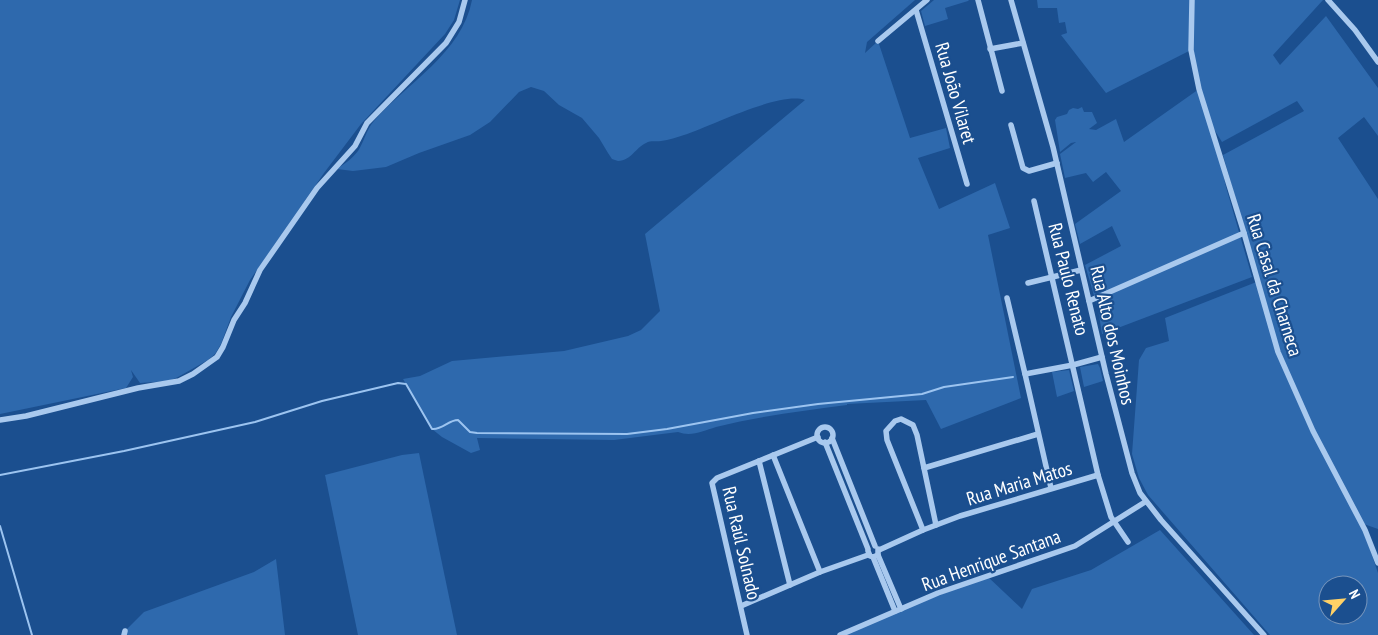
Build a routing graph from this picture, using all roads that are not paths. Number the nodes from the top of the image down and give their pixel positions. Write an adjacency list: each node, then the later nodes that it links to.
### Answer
1 (465, 0): 26 (street)
2 (927, 0): 7 (street)
3 (978, 0): 10 (street)
4 (1011, 0): 9 (street, Rua Alto dos Moinhos)
5 (1192, 0): 17 (street, Rua Casal da Charneca)
6 (1328, 0): 11 (street)
7 (916, 10): 8 (street); 15 (street, Rua João Vilaret)
8 (878, 42)
9 (1023, 43): 10 (street); 14 (street, Rua Alto dos Moinhos)
10 (990, 49): 12 (street)
11 (1378, 62)
12 (1002, 91)
13 (1011, 125): 14 (street)
14 (1057, 163): 18 (street, Rua Alto dos Moinhos)
15 (967, 184)
16 (1034, 201): 19 (street, Rua Paulo Renato)
17 (1244, 233): 22 (street); 42 (street, Rua Casal da Charneca)
18 (1081, 270): 19 (street); 22 (street, Rua Alto dos Moinhos)
19 (1052, 277): 20 (street); 24 (street, Rua Paulo Renato)
20 (1028, 283)
21 (1007, 298): 25 (street)
22 (1089, 301): 23 (street, Rua Alto dos Moinhos)
23 (1102, 358): 24 (street); 36 (street, Rua Alto dos Moinhos)
24 (1073, 365): 25 (street); 34 (street, Rua Paulo Renato)
25 (1024, 374): 27 (street)
26 (0, 420)
27 (1038, 434): 33 (street); 35 (street)
28 (818, 437): 29 (street); 30 (street); 31 (street, Rua Raúl Solnado)
29 (832, 438): 30 (street); 41 (street)
30 (825, 442): 41 (street)
31 (772, 455): 32 (street, Rua Raúl Solnado); 43 (street)
32 (759, 460): 44 (street); 45 (street, Rua Raúl Solnado)
33 (924, 468): 38 (street); 39 (street)
34 (1098, 475): 35 (street, Rua Maria Matos); 37 (street, Rua Maria Matos)
35 (1051, 488): 38 (street, Rua Maria Matos)
36 (1145, 502): 37 (street, Rua Henrique Santana); 49 (street, Rua Alto dos Moinhos)
37 (1114, 522): 40 (street, Rua Maria Matos); 46 (street, Rua Henrique Santana)
38 (936, 525): 39 (street, Rua Maria Matos)
39 (923, 530): 41 (street, Rua Maria Matos)
40 (1128, 542)
41 (874, 552): 43 (street, Rua Maria Matos); 46 (street)
42 (1378, 564)
43 (820, 572): 44 (street, Rua Maria Matos)
44 (790, 585): 45 (street, Rua Maria Matos)
45 (740, 606): 47 (street, Rua Raúl Solnado)
46 (898, 610): 48 (street, Rua Henrique Santana)
47 (747, 635)
48 (840, 635)
49 (1264, 635)

